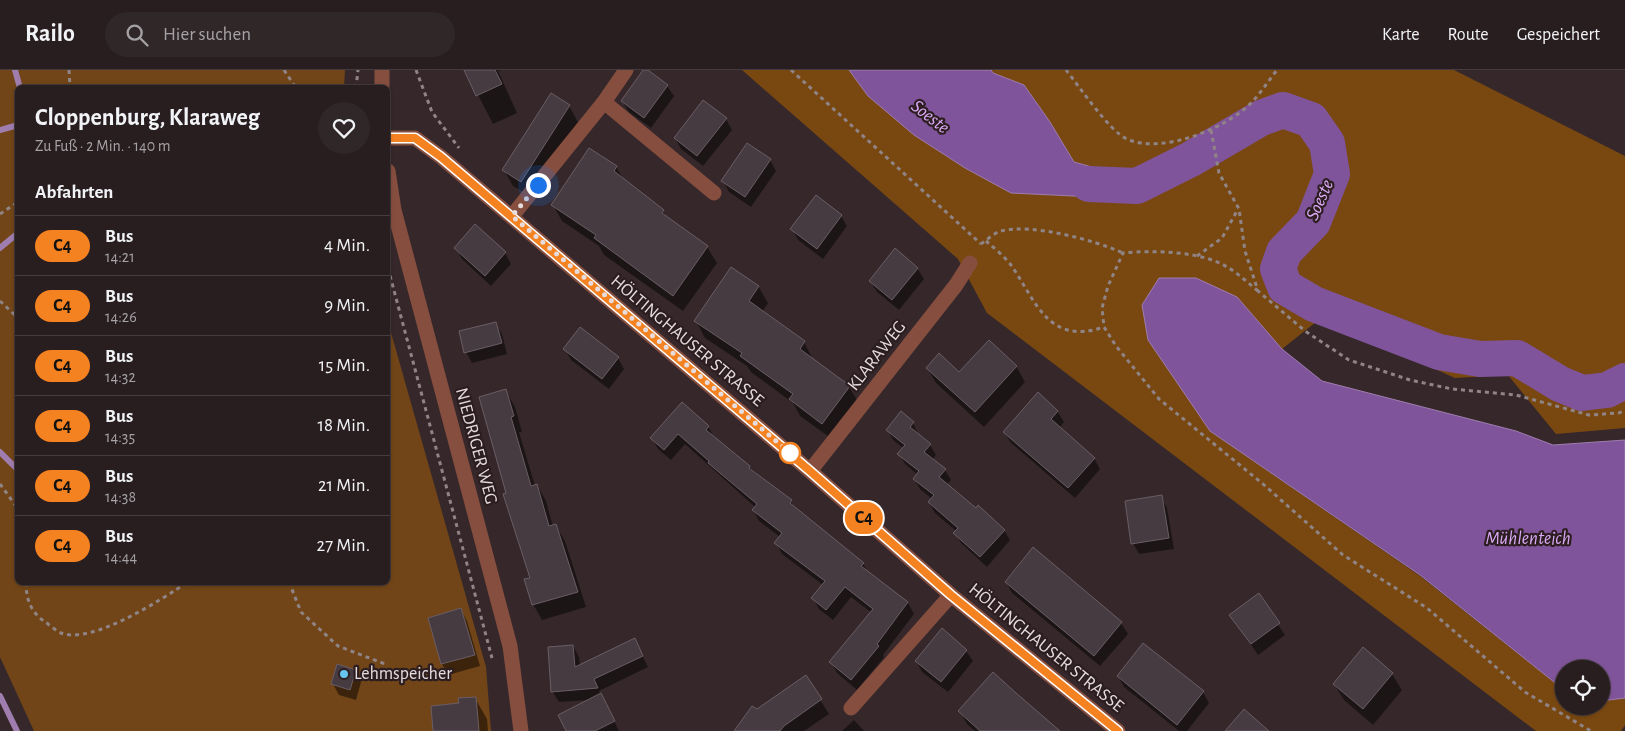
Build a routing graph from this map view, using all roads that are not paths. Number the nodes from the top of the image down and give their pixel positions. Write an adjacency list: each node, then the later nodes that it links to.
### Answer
1 (382, 70): 3 (street)
2 (626, 70): 4 (street)
3 (382, 85)
4 (604, 102): 7 (street); 8 (street)
5 (390, 138): 8 (street, HÖLTINGHAUSER STRASSE)
6 (390, 184): 13 (street, NIEDRIGER WEG)
7 (714, 193)
8 (512, 216): 10 (street, HÖLTINGHAUSER STRASSE)
9 (970, 263): 10 (street, KLARAWEG)
10 (810, 471): 11 (street, HÖLTINGHAUSER STRASSE)
11 (951, 595): 12 (street, HÖLTINGHAUSER STRASSE); 14 (street, HÖLTINGHAUSER STRASSE)
12 (851, 708)
13 (521, 731)
14 (1118, 731)

